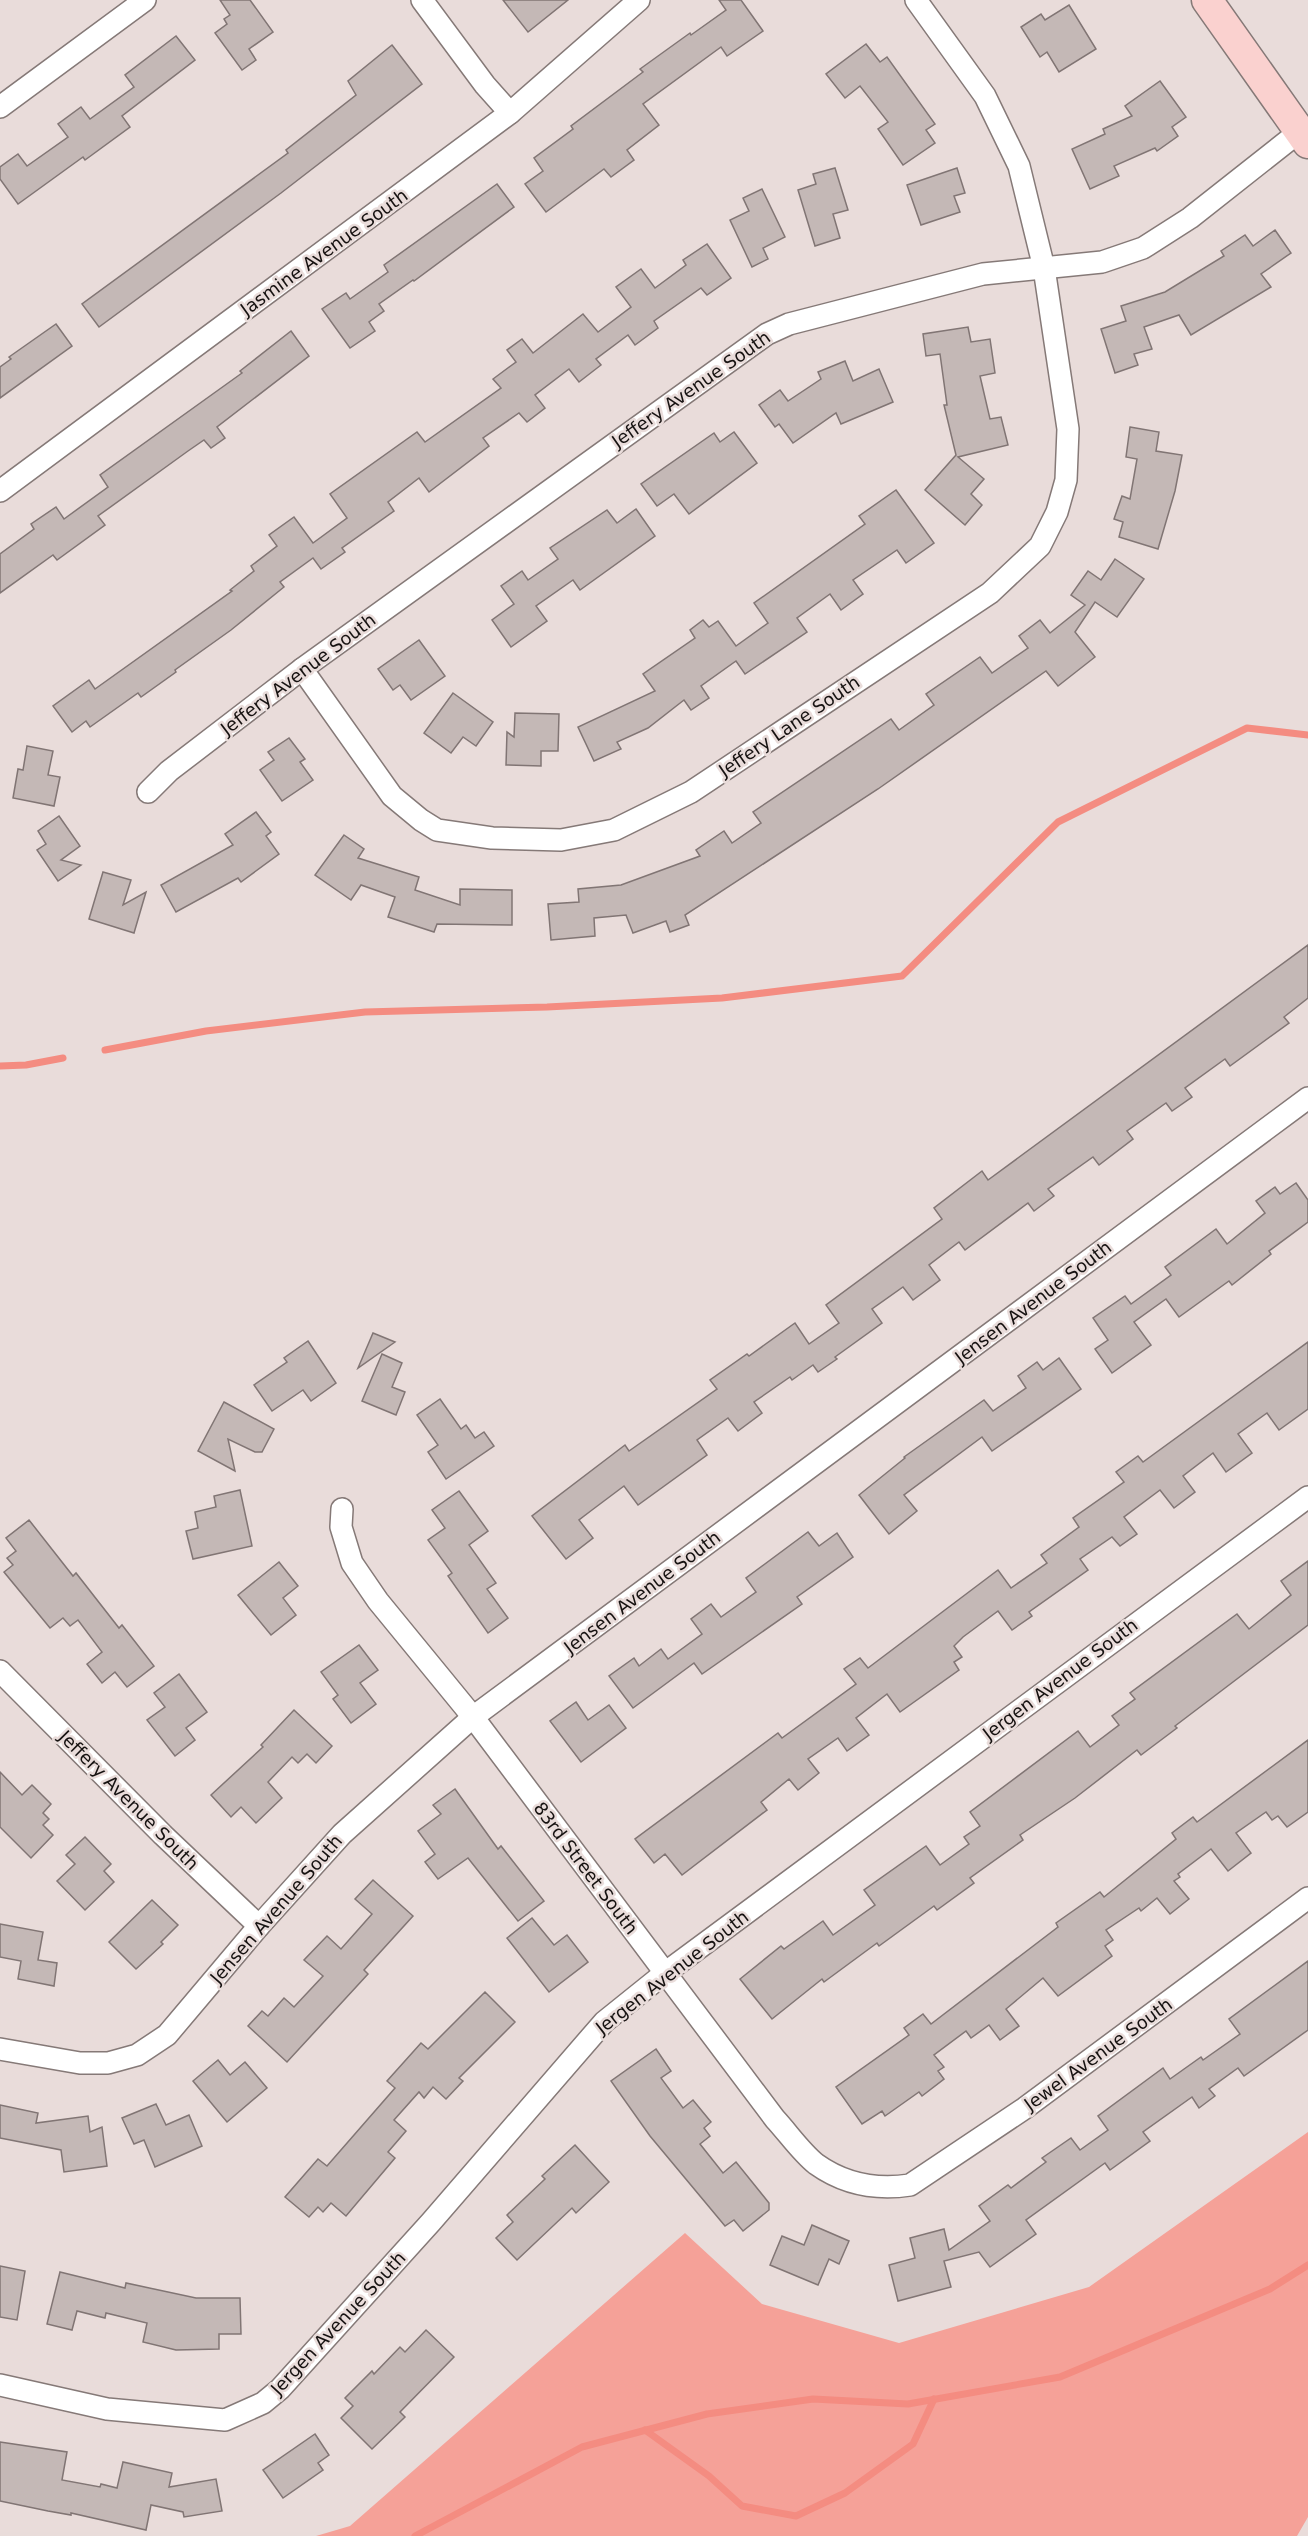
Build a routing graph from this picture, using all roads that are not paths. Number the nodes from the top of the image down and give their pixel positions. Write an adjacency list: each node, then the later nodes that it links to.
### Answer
1 (145, 0): 6 (street)
2 (422, 0): 7 (street)
3 (639, 0): 7 (street, Jasmine Avenue South)
4 (916, 0): 9 (street, Jeffery Lane South)
5 (1207, 0): 8 (main road)
6 (0, 107)
7 (510, 113): 10 (street, Jasmine Avenue South)
8 (1304, 138): 9 (street, Jeffery Avenue South)
9 (1044, 268): 11 (street, Jeffery Avenue South); 11 (street, Jeffery Lane South)
10 (0, 491)
11 (302, 669): 12 (street, Jeffery Avenue South)
12 (148, 792)
13 (1305, 1106): 17 (street, Jensen Avenue South)
14 (1308, 1497): 20 (street, Jergen Avenue South)
15 (342, 1509): 17 (street, 83rd Street South)
16 (0, 1671): 19 (street, Jeffery Avenue South)
17 (473, 1717): 19 (street, Jensen Avenue South); 20 (street, 83rd Street South)
18 (1308, 1898): 22 (street, Jewel Avenue South)
19 (259, 1926): 21 (street, Jensen Avenue South)
20 (665, 1973): 22 (street, 83rd Street South); 23 (street, Jergen Avenue South)
21 (0, 2049)
22 (877, 2186)
23 (0, 2385)

